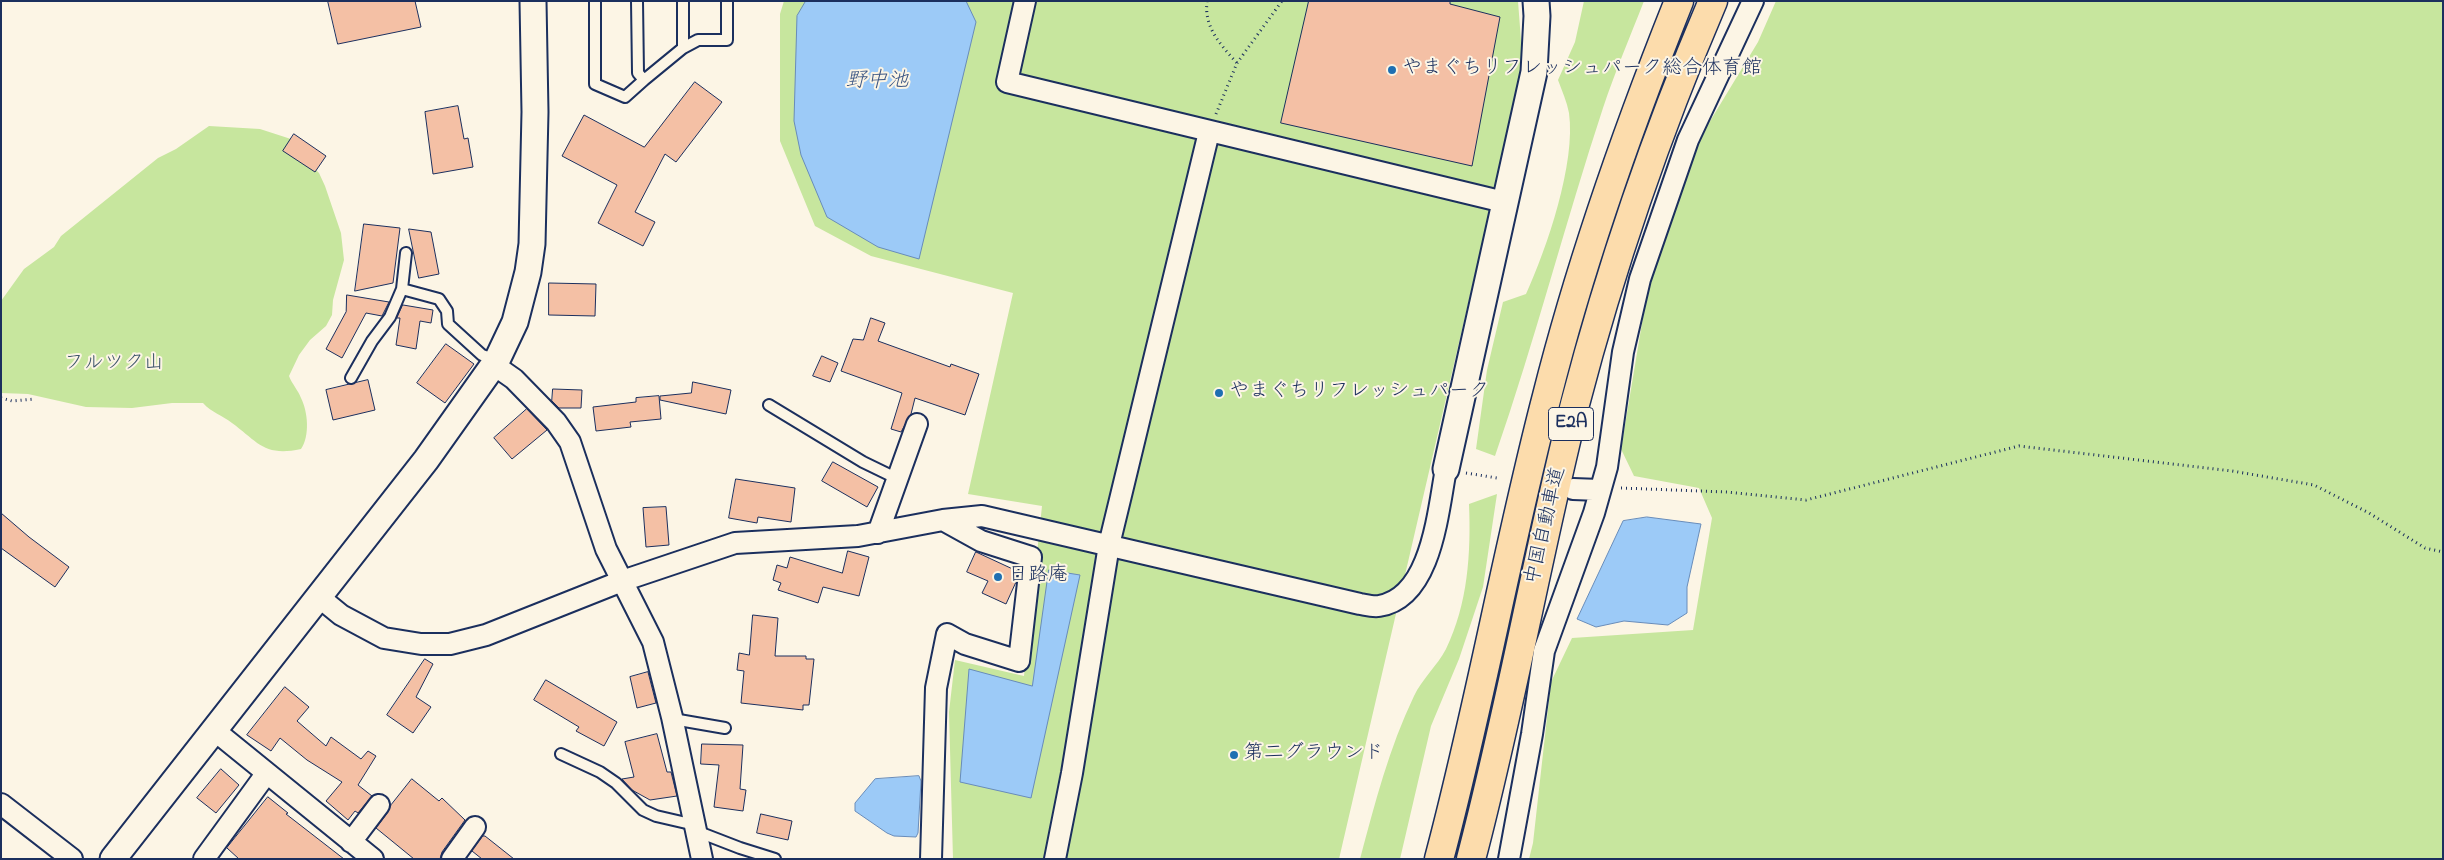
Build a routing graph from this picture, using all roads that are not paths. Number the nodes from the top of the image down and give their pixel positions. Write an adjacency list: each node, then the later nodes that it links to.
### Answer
1 (533, 1): 17 (street)
2 (595, 1): 12 (lane)
3 (637, 1): 12 (lane)
4 (683, 1): 11 (lane)
5 (727, 1): 11 (lane)
6 (1025, 1): 13 (street)
7 (1536, 1): 14 (street)
8 (1678, 1): 49 (highway, 中国自動車道 / E2A)
9 (1713, 1): 50 (highway, 中国自動車道 / E2A)
10 (1752, 1): 24 (street)
11 (683, 48): 12 (lane)
12 (644, 80)
13 (1209, 132): 14 (street); 27 (street)
14 (1504, 202): 21 (street)
15 (406, 253): 16 (lane)
16 (402, 289): 17 (lane); 18 (lane)
17 (496, 363): 28 (street); 29 (street)
18 (350, 378)
19 (769, 405): 22 (lane)
20 (917, 424): 22 (street)
21 (1446, 469): 27 (street)
22 (898, 479): 26 (street)
23 (1573, 489): 24 (street)
24 (1600, 490): 51 (street)
25 (943, 520): 26 (street); 27 (street); 47 (street)
26 (878, 532): 28 (street)
27 (1110, 545): 48 (street)
28 (622, 581): 29 (street); 30 (street)
29 (319, 597): 32 (street)
30 (673, 719): 31 (lane); 38 (street)
31 (725, 728)
32 (214, 730): 34 (street); 41 (street)
33 (561, 754): 38 (lane)
34 (266, 774): 39 (street); 42 (street)
35 (1, 804): 40 (street)
36 (379, 805): 39 (street)
37 (475, 827): 44 (street)
38 (696, 828): 45 (street); 46 (lane)
39 (351, 842): 43 (street)
40 (72, 859)
41 (113, 859)
42 (204, 859)
43 (373, 859)
44 (452, 859)
45 (702, 859)
46 (775, 859)
47 (931, 859)
48 (1055, 859)
49 (1439, 859)
50 (1471, 859)
51 (1509, 859)

